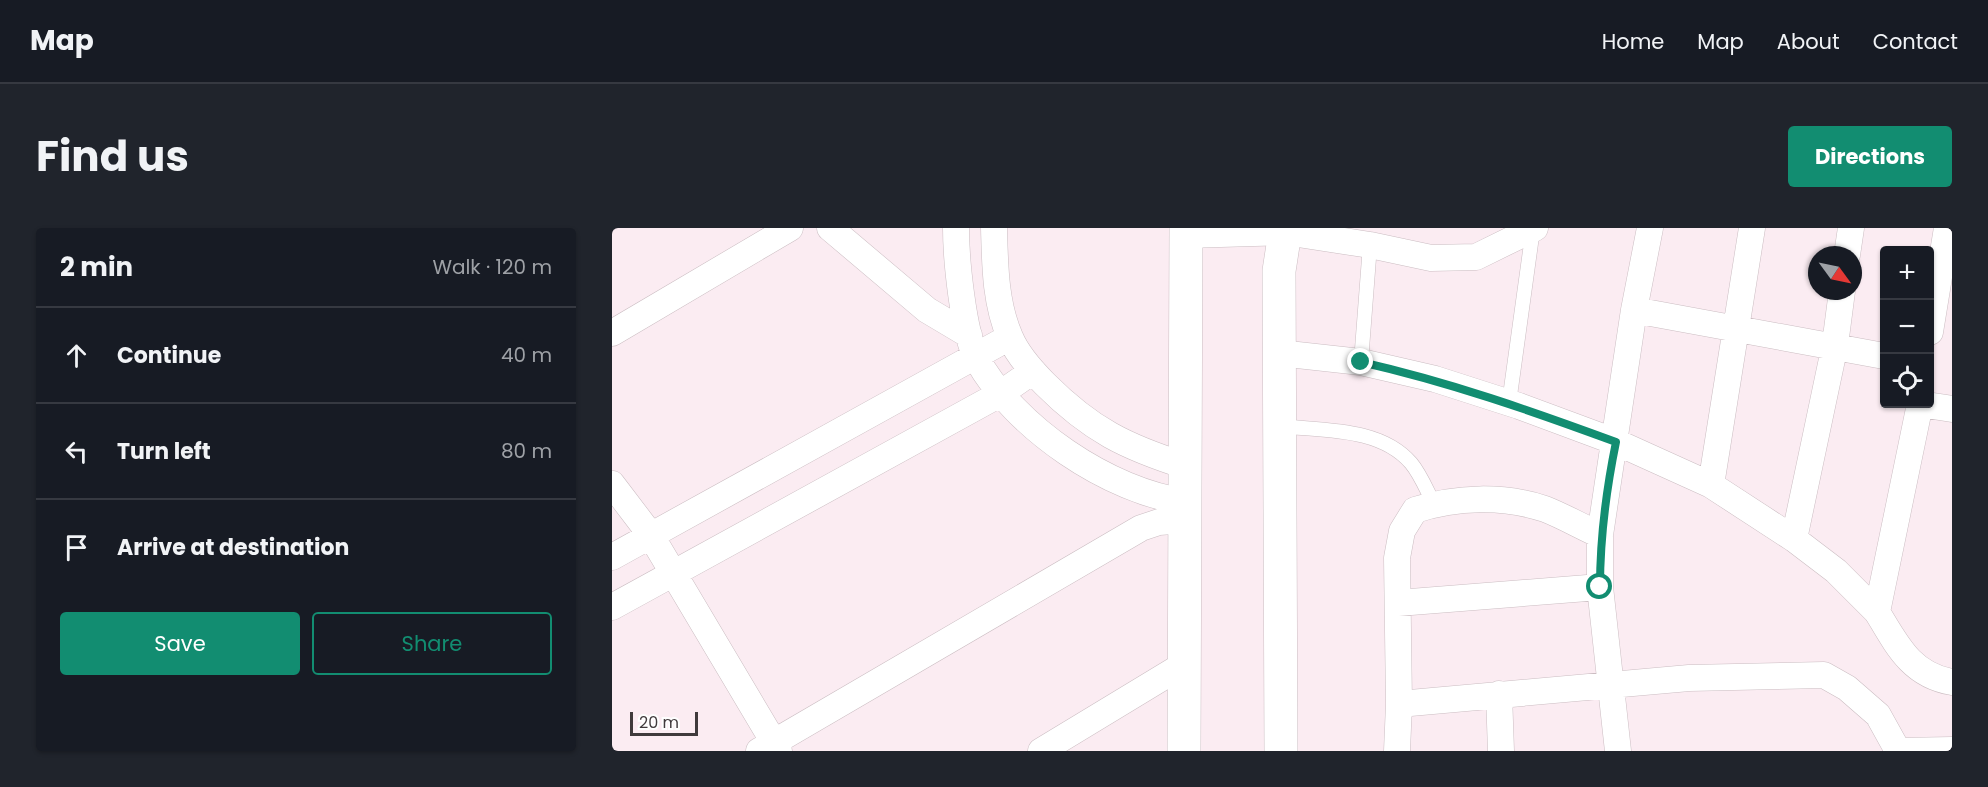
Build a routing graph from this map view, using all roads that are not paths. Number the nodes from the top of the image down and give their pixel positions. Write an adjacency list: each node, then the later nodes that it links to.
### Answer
1 (790, 228): 18 (street)
2 (830, 228): 21 (street)
3 (956, 228): 21 (street)
4 (994, 228): 19 (street)
5 (1650, 228): 15 (street)
6 (1752, 228): 17 (street)
7 (1851, 228): 13 (street)
8 (1947, 228): 16 (street)
9 (1534, 229): 12 (street); 27 (lane)
10 (1287, 230): 11 (street); 12 (street); 22 (street)
11 (1186, 231): 33 (street)
12 (1370, 245): 24 (lane)
13 (1848, 246)
14 (1841, 300): 20 (street)
15 (1634, 310): 17 (street); 32 (street)
16 (1938, 326)
17 (1736, 328): 20 (street); 35 (street)
18 (612, 333)
19 (1010, 337): 21 (street); 25 (street)
20 (1835, 345): 23 (street); 40 (street)
21 (973, 346): 26 (street); 38 (street)
22 (1279, 353): 24 (street); 31 (street)
23 (1880, 355)
24 (1361, 362): 27 (street)
25 (1033, 371): 26 (street); 33 (street)
26 (1000, 394): 37 (street); 42 (street)
27 (1509, 403): 32 (street)
28 (1934, 406): 30 (street)
29 (1919, 408): 46 (street)
30 (1952, 409)
31 (1279, 426): 36 (lane); 56 (street)
32 (1616, 442): 35 (street); 39 (street)
33 (1186, 466): 37 (street)
34 (612, 484): 38 (street)
35 (1711, 485): 40 (street)
36 (1434, 504): 39 (street); 44 (street)
37 (1186, 511): 47 (street); 52 (street)
38 (650, 534): 41 (street); 42 (street)
39 (1600, 535): 43 (street)
40 (1794, 539): 46 (street)
41 (612, 557)
42 (671, 573): 45 (street); 52 (street)
43 (1600, 587): 44 (street); 49 (street)
44 (1398, 603): 51 (street)
45 (612, 607)
46 (1877, 612): 48 (street)
47 (1183, 665): 54 (street); 55 (street)
48 (1952, 682)
49 (1612, 686): 50 (street); 59 (street); 60 (street)
50 (1499, 694): 51 (street); 58 (street)
51 (1399, 704): 57 (street)
52 (771, 748)
53 (1952, 750): 60 (street)
54 (1041, 751)
55 (1184, 751)
56 (1281, 751)
57 (1397, 751)
58 (1500, 751)
59 (1618, 751)
60 (1899, 751)

